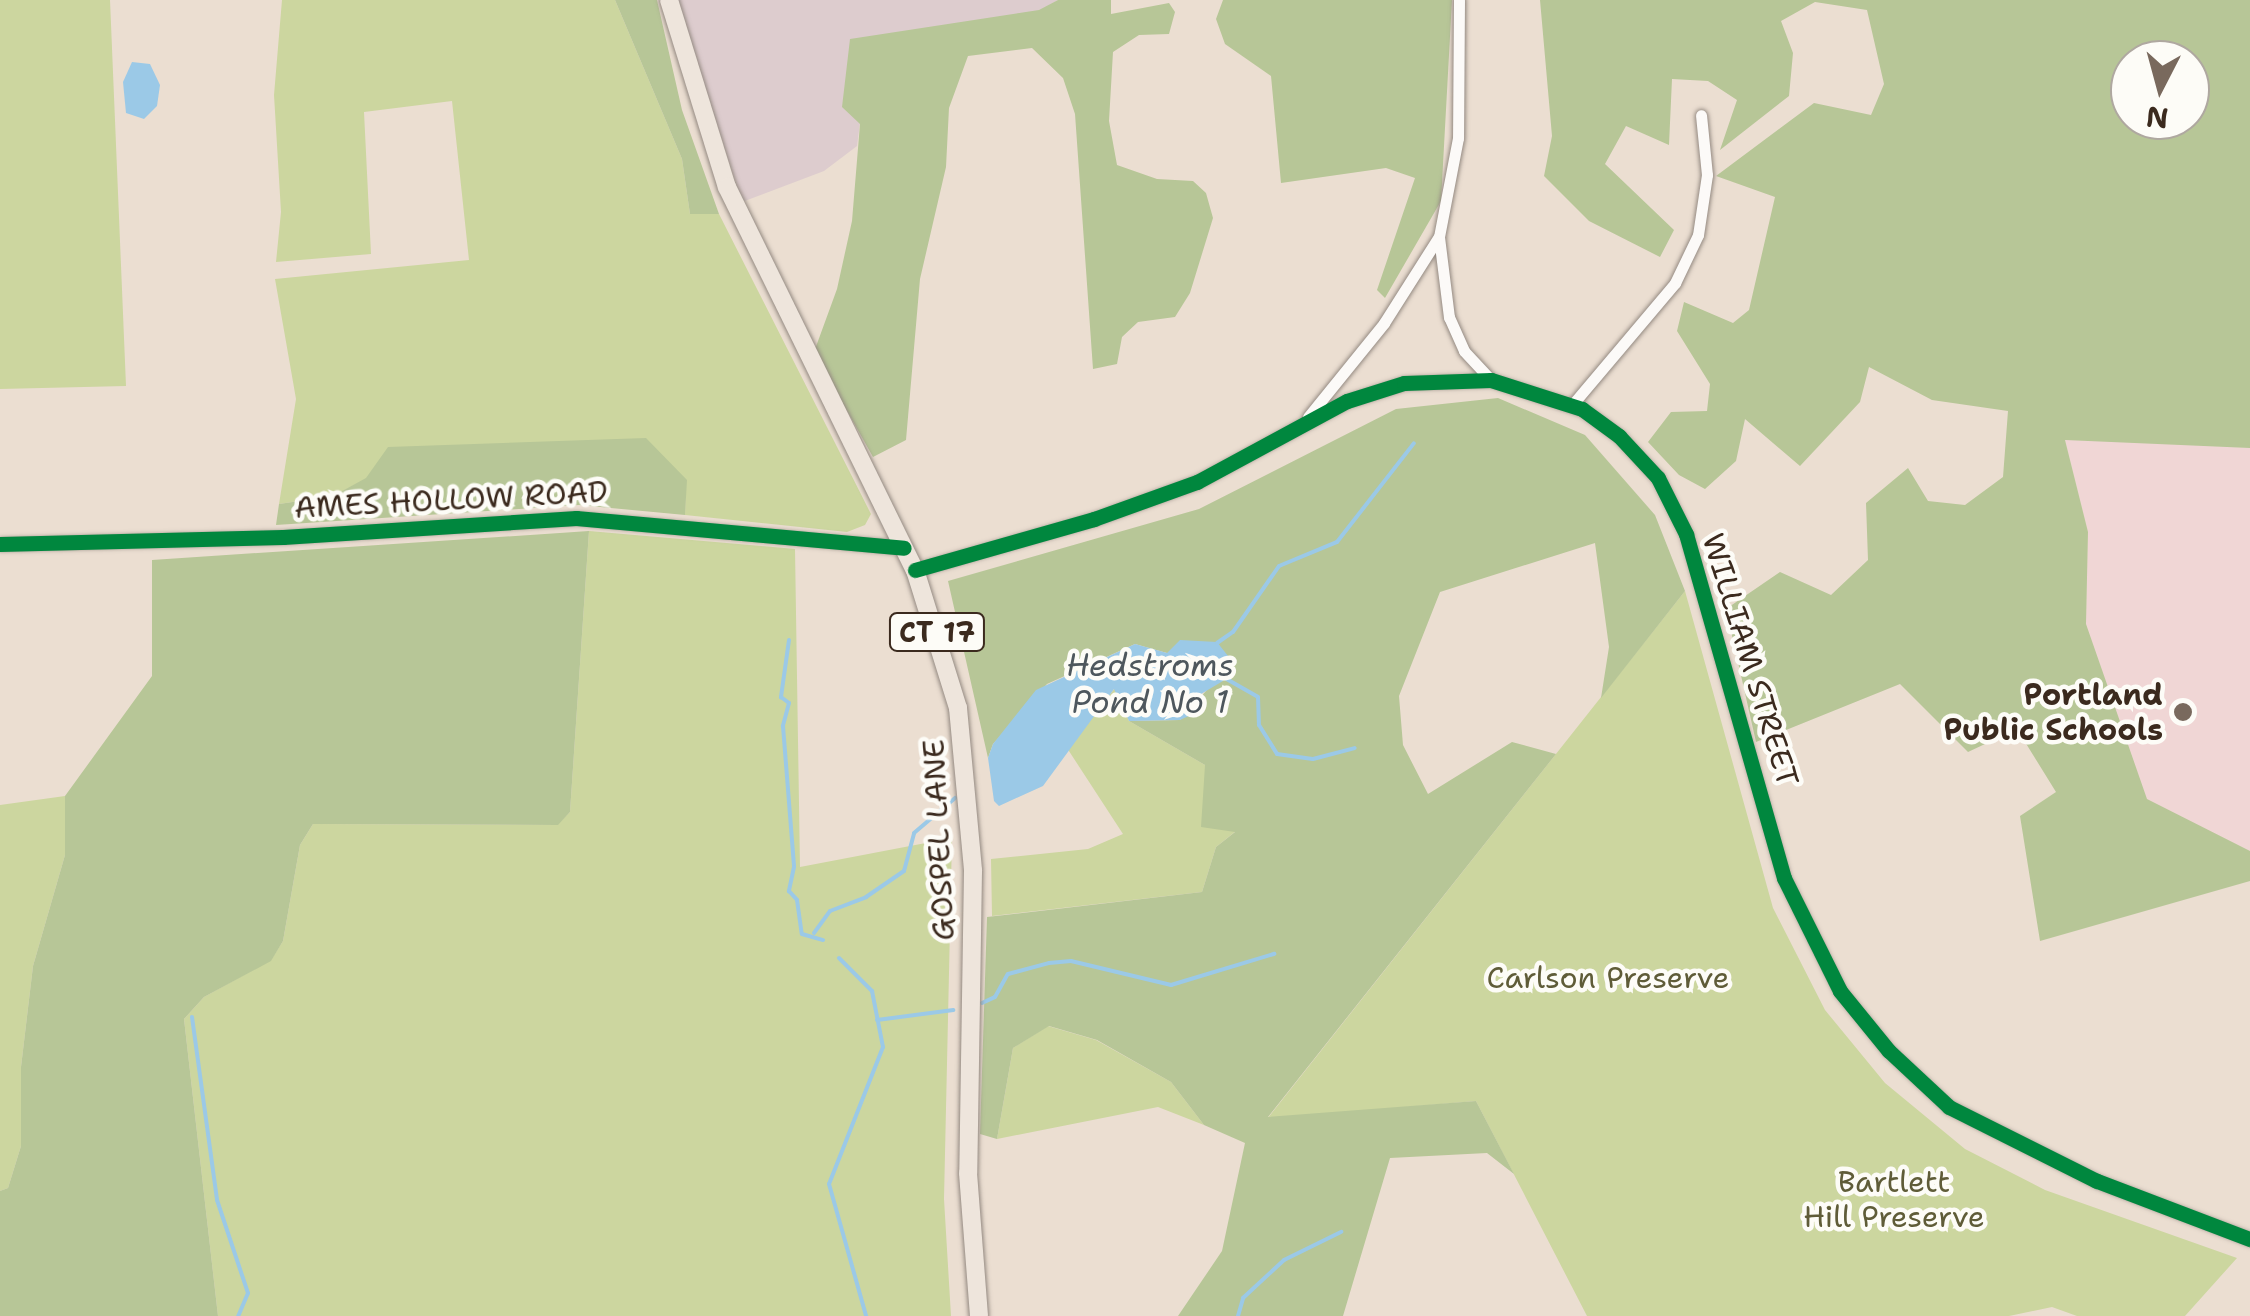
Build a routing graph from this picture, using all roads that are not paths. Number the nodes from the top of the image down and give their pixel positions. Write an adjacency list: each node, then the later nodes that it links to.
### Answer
1 (668, 0): 9 (main road, GOSPEL LANE / CT 17)
2 (1459, 0): 4 (street)
3 (1700, 116): 6 (street)
4 (1439, 236): 5 (street); 7 (street)
5 (1490, 380): 6 (street, WILLIAM STREET); 7 (street, WILLIAM STREET)
6 (1572, 405): 11 (street, WILLIAM STREET)
7 (1302, 424): 10 (street, WILLIAM STREET)
8 (0, 544): 9 (street, AMES HOLLOW ROAD)
9 (904, 548): 10 (main road, GOSPEL LANE / CT 17)
10 (915, 570): 12 (main road, GOSPEL LANE / CT 17)
11 (2250, 1238)
12 (979, 1316)

